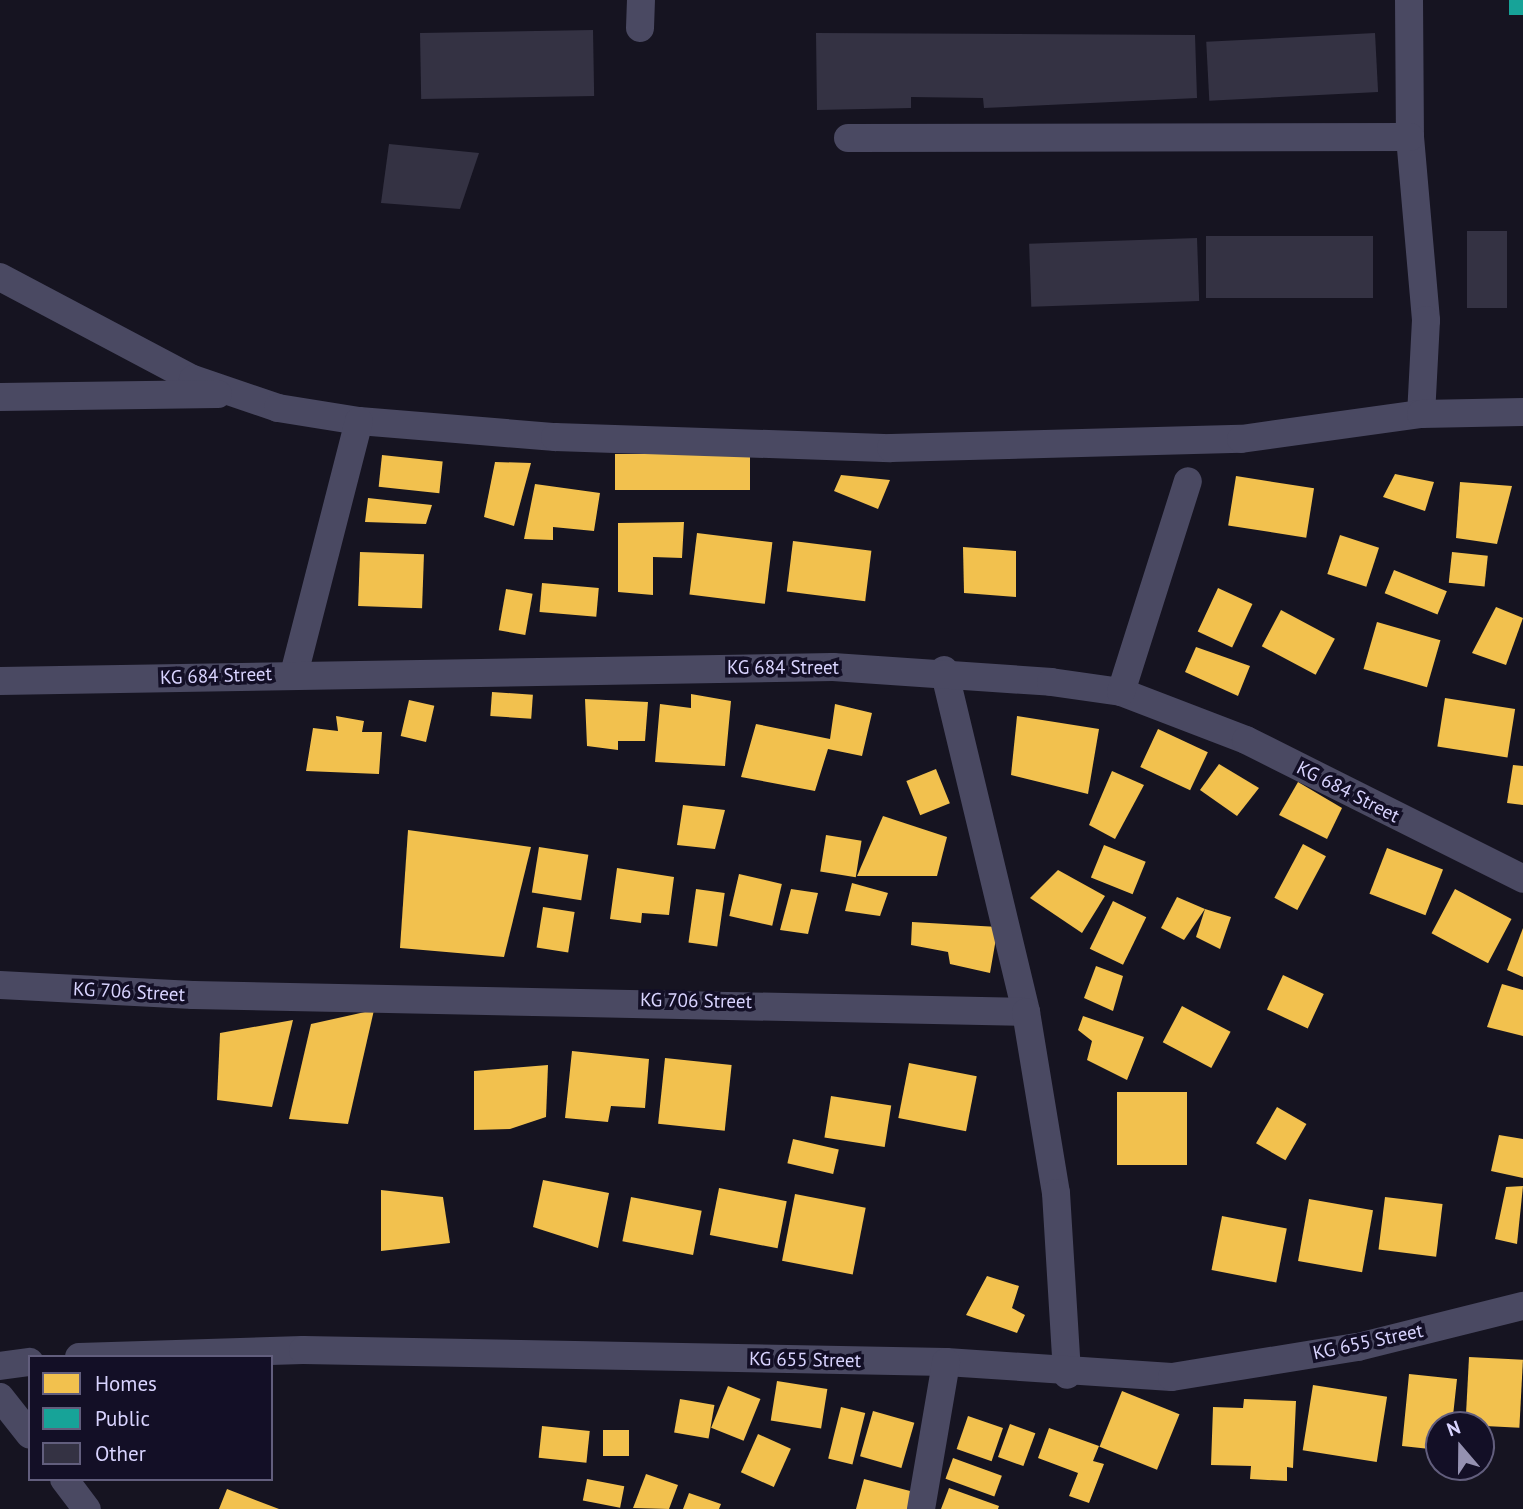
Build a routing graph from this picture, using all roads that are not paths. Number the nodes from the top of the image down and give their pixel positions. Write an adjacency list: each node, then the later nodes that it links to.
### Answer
1 (641, 0): 3 (street)
2 (1409, 0): 4 (street)
3 (640, 28)
4 (1410, 137): 5 (street); 10 (street)
5 (848, 138)
6 (0, 277): 7 (street)
7 (231, 394): 8 (street); 11 (street)
8 (0, 397)
9 (1523, 412): 10 (street)
10 (1421, 414): 11 (street)
11 (359, 421): 14 (street)
12 (1188, 481): 16 (street)
13 (944, 670): 14 (street, KG 684 Street); 16 (street, KG 684 Street); 19 (street)
14 (294, 674): 15 (street, KG 684 Street)
15 (0, 681)
16 (1121, 692): 17 (street, KG 684 Street)
17 (1523, 879)
18 (0, 985): 19 (street, KG 706 Street)
19 (1026, 1012): 25 (street)
20 (1523, 1306): 25 (street, KG 655 Street)
21 (143, 1355): 23 (street, KG 655 Street)
22 (28, 1362): 24 (street)
23 (946, 1362): 25 (street, KG 655 Street); 30 (street)
24 (0, 1366)
25 (1067, 1375)
26 (0, 1397): 27 (street)
27 (28, 1432)
28 (66, 1481): 29 (street)
29 (87, 1509)
30 (921, 1509)

